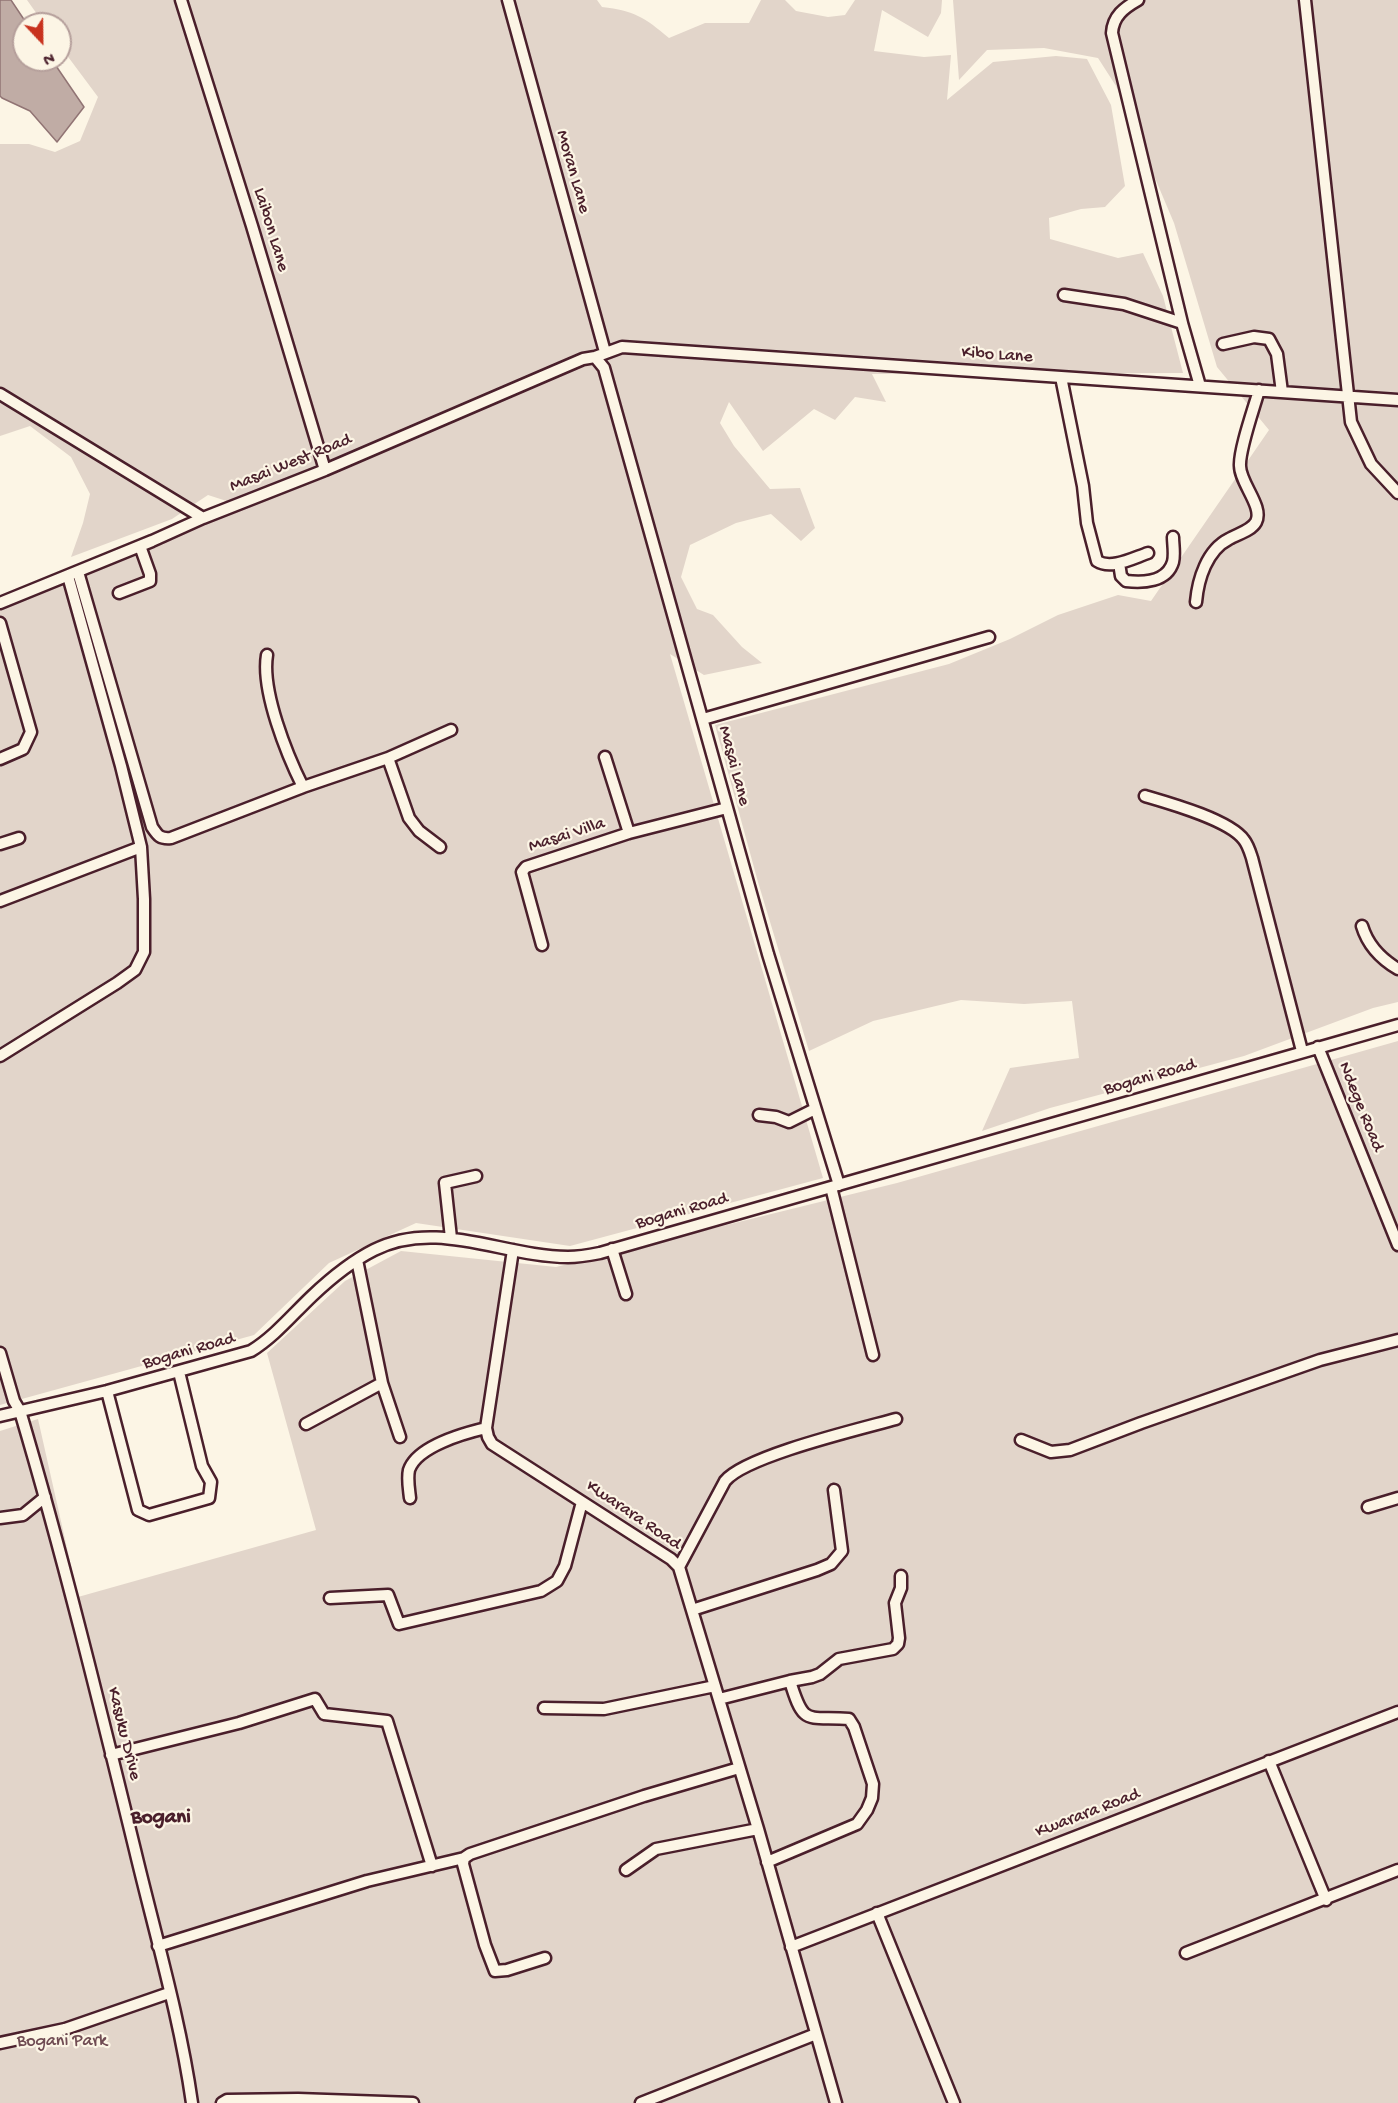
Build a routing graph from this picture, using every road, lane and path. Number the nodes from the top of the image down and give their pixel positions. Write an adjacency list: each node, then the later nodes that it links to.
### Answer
1 (181, 0): 16 (street, Laibon Lane)
2 (508, 0): 8 (street, Moran Lane)
3 (1138, 0): 6 (street)
4 (1305, 0): 14 (street)
5 (1064, 295): 6 (street)
6 (1182, 323): 10 (street)
7 (1224, 344): 12 (street)
8 (600, 355): 9 (street, Kibo Lane); 16 (street, Masai West Road); 30 (street, Masai Lane)
9 (1061, 377): 10 (street, Kibo Lane); 22 (street)
10 (1200, 386): 11 (street, Kibo Lane)
11 (1259, 390): 12 (street, Kibo Lane); 25 (street)
12 (1282, 392): 14 (street, Kibo Lane)
13 (0, 394): 18 (street)
14 (1348, 396): 15 (street, Kibo Lane); 17 (street)
15 (1398, 400)
16 (325, 470): 18 (street, Masai West Road)
17 (1398, 493)
18 (203, 518): 20 (street, Masai West Road)
19 (1173, 537): 22 (street)
20 (140, 546): 23 (street, Masai West Road); 24 (street)
21 (1148, 553): 22 (street)
22 (1119, 563)
23 (73, 574): 26 (street, Masai West Road); 35 (street); 41 (street)
24 (119, 593)
25 (1196, 602)
26 (0, 603)
27 (0, 623): 34 (street)
28 (989, 637): 30 (street)
29 (267, 655): 35 (street)
30 (703, 719): 37 (street, Masai Lane)
31 (451, 730): 33 (street)
32 (605, 757): 38 (street, Masai Villa)
33 (388, 758): 35 (street); 42 (street)
34 (0, 759)
35 (303, 787)
36 (1145, 796): 49 (street)
37 (727, 808): 38 (street, Masai Villa); 51 (street, Masai Lane)
38 (629, 833): 45 (street, Masai Villa)
39 (19, 838): 40 (street)
40 (0, 844)
41 (141, 847): 43 (street); 50 (street)
42 (440, 847)
43 (0, 901)
44 (1362, 926): 46 (street)
45 (542, 945)
46 (1398, 969)
47 (1398, 1024): 48 (street, Bogani Road)
48 (1318, 1047): 49 (street, Bogani Road); 56 (street, Ndege Road)
49 (1302, 1051): 54 (street, Bogani Road)
50 (0, 1056)
51 (815, 1109): 52 (street); 54 (street, Masai Lane)
52 (759, 1115)
53 (476, 1176): 55 (street)
54 (835, 1186): 57 (street, Bogani Road); 63 (street, Masai Lane)
55 (451, 1238): 58 (street, Bogani Road); 59 (street, Bogani Road)
56 (1398, 1245)
57 (612, 1249): 58 (street, Bogani Road); 60 (street)
58 (513, 1250): 71 (street)
59 (357, 1260): 64 (street, Bogani Road); 65 (street)
60 (626, 1294)
61 (1398, 1340): 73 (street)
62 (0, 1353): 67 (street, Kasuku Drive)
63 (873, 1355)
64 (179, 1372): 66 (street, Bogani Road); 66 (street)
65 (382, 1383): 70 (street); 72 (street)
66 (107, 1391): 67 (street, Bogani Road)
67 (20, 1411): 68 (street, Bogani Road); 75 (street, Kasuku Drive)
68 (0, 1416)
69 (896, 1419): 81 (street)
70 (306, 1424)
71 (486, 1428): 76 (street); 78 (street, Kwarara Road)
72 (399, 1437)
73 (1021, 1440)
74 (834, 1490): 84 (street)
75 (45, 1497): 80 (street); 90 (street, Kasuku Drive)
76 (410, 1498)
77 (1398, 1498): 79 (street)
78 (582, 1502): 81 (street, Kwarara Road); 83 (street)
79 (1368, 1507)
80 (0, 1518)
81 (679, 1567): 84 (street, Kwarara Road)
82 (901, 1576): 85 (street)
83 (330, 1598)
84 (692, 1610): 86 (street, Kwarara Road)
85 (789, 1681): 87 (street); 95 (street)
86 (715, 1686): 87 (street, Kwarara Road); 88 (street)
87 (719, 1699): 92 (street, Kwarara Road)
88 (544, 1708)
89 (1398, 1712): 91 (street, Kwarara Road)
90 (111, 1755): 96 (street); 101 (street, Kasuku Drive)
91 (1269, 1761): 99 (street); 100 (street, Kwarara Road)
92 (740, 1768): 93 (street, Kwarara Road); 94 (street)
93 (758, 1829): 95 (street, Kwarara Road); 97 (street)
94 (464, 1858): 96 (street); 104 (street)
95 (767, 1862): 102 (street, Kwarara Road)
96 (432, 1866): 101 (street)
97 (626, 1870)
98 (1398, 1870): 99 (street)
99 (1326, 1900): 103 (street)
100 (878, 1913): 102 (street, Kwarara Road); 113 (street)
101 (158, 1946): 105 (street, Kasuku Drive)
102 (791, 1947): 106 (street, Kwarara Road)
103 (1186, 1953)
104 (545, 1958)
105 (169, 1993): 107 (street); 108 (street, Kasuku Drive)
106 (816, 2034): 111 (street); 112 (street, Kwarara Road)
107 (0, 2043)
108 (192, 2103)
109 (222, 2103): 110 (street)
110 (414, 2103)
111 (641, 2103)
112 (836, 2103)
113 (954, 2103)

